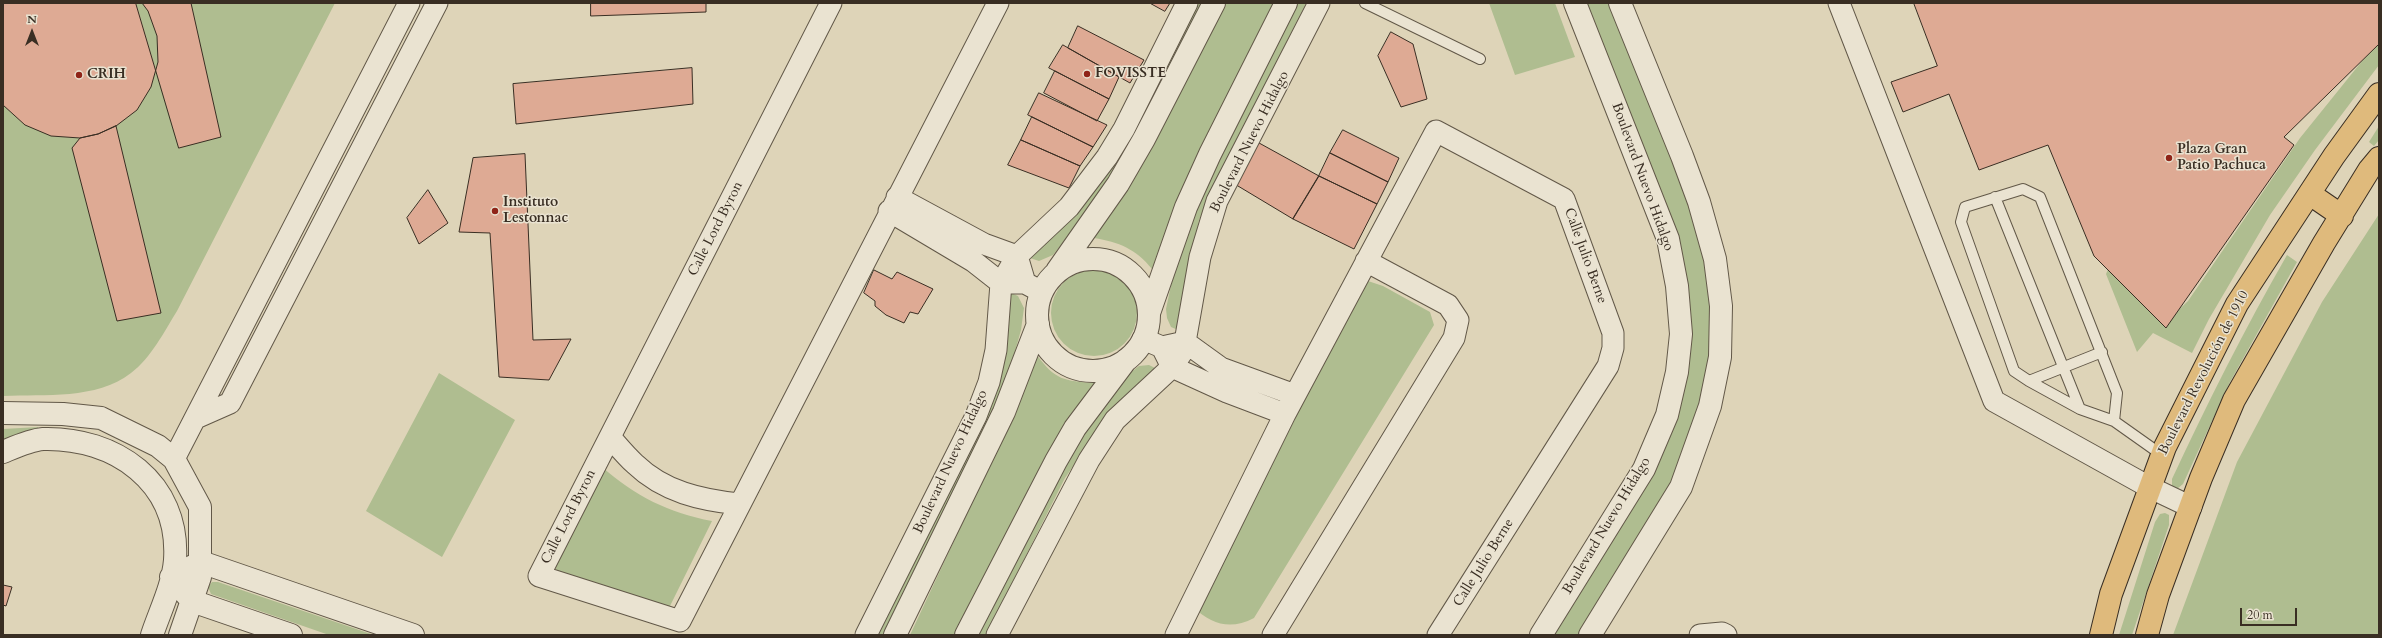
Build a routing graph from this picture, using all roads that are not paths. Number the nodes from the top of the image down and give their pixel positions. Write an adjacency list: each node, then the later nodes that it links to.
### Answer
1 (409, 3): 40 (street)
2 (437, 3): 40 (street)
3 (830, 3): 42 (street, Calle Lord Byron)
4 (998, 3): 18 (street, Calle Lord Byron)
5 (1187, 3): 21 (street, Boulevard Nuevo Hidalgo)
6 (1214, 3): 23 (street)
7 (1286, 3): 26 (street, Boulevard Nuevo Hidalgo)
8 (1319, 3): 28 (street, Boulevard Nuevo Hidalgo)
9 (1365, 3): 13 (lane)
10 (1575, 3): 64 (street, Boulevard Nuevo Hidalgo)
11 (1620, 3): 65 (street)
12 (1839, 3): 46 (street)
13 (1480, 59)
14 (2379, 94): 16 (main road, Boulevard Revolución de 1910)
15 (2379, 158): 19 (main road)
16 (2310, 194): 19 (main road); 44 (main road, Boulevard Revolución de 1910)
17 (1995, 197): 30 (lane); 32 (lane); 35 (lane)
18 (893, 204): 20 (street); 47 (street, Calle Lord Byron)
19 (2342, 216): 48 (main road)
20 (979, 253): 21 (street); 24 (street)
21 (1017, 256): 24 (street, Boulevard Nuevo Hidalgo); 25 (street)
22 (1366, 261): 36 (street, Calle Julio Berne); 62 (street); 63 (street, Calle Julio Berne)
23 (1054, 274): 25 (street); 26 (street)
24 (1001, 283): 25 (street); 58 (street, Boulevard Nuevo Hidalgo)
25 (1033, 287): 27 (street)
26 (1150, 313): 29 (street)
27 (1038, 324): 31 (street); 59 (street, Boulevard Nuevo Hidalgo)
28 (1185, 342): 29 (street); 33 (street, Boulevard Nuevo Hidalgo); 34 (street)
29 (1153, 343): 31 (street); 33 (street)
30 (2102, 352): 32 (lane); 41 (lane)
31 (1126, 360): 60 (street)
32 (2062, 366): 35 (lane); 37 (lane)
33 (1172, 367): 34 (street); 61 (street, Boulevard Nuevo Hidalgo)
34 (1217, 376): 36 (street); 39 (street)
35 (2029, 381): 37 (lane)
36 (1295, 395): 39 (street, Calle Julio Berne)
37 (2080, 409): 41 (lane)
38 (3, 413): 45 (street)
39 (1285, 414): 52 (street, Calle Julio Berne)
40 (196, 418): 45 (street)
41 (2114, 421): 44 (lane)
42 (610, 437): 47 (street); 47 (street, Calle Lord Byron)
43 (3, 452): 50 (street)
44 (2162, 455): 46 (main road, Boulevard Revolución de 1910)
45 (174, 459): 49 (street)
46 (2149, 487): 48 (street); 67 (main road, Boulevard Revolución de 1910)
47 (739, 504)
48 (2191, 507): 68 (main road)
49 (201, 562): 50 (street); 51 (street); 57 (street)
50 (171, 578): 51 (street); 54 (street)
51 (192, 601): 55 (street); 56 (street)
52 (1181, 634)
53 (1724, 634): 66 (street)
54 (152, 635)
55 (180, 635)
56 (291, 635)
57 (413, 635)
58 (866, 635)
59 (895, 635)
60 (966, 635)
61 (997, 635)
62 (1273, 635)
63 (1438, 635)
64 (1541, 635)
65 (1590, 635)
66 (1700, 635)
67 (2101, 635)
68 (2147, 635)

